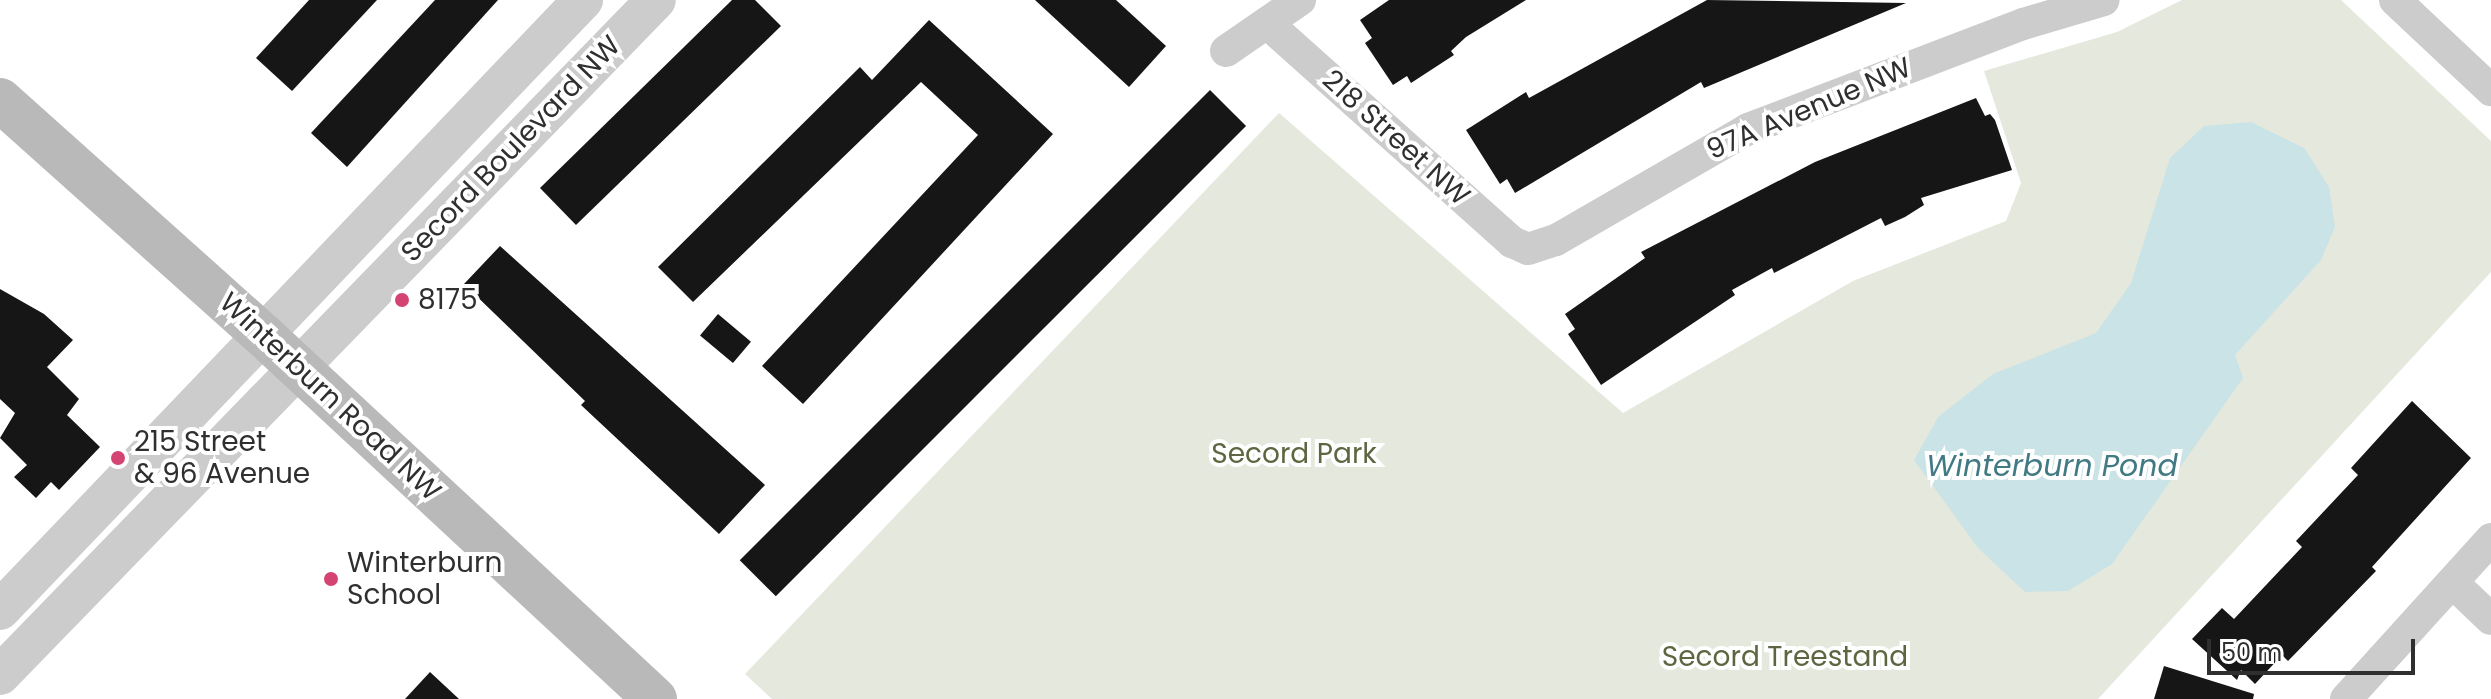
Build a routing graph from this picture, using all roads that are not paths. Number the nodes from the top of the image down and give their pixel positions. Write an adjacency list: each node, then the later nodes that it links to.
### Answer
1 (583, 0): 11 (street, Secord Boulevard NW)
2 (656, 0): 12 (street, Secord Boulevard NW)
3 (1300, 0): 6 (street)
4 (2104, 0): 10 (street, 97A Avenue NW)
5 (2395, 0): 8 (street)
6 (1267, 23): 7 (street); 10 (street, 218 Street NW)
7 (1226, 51)
8 (2491, 90)
9 (0, 100): 11 (main road, Winterburn Road NW)
10 (1528, 249)
11 (263, 335): 12 (main road, Winterburn Road NW); 15 (street, Secord Boulevard NW)
12 (301, 369): 17 (street, Secord Boulevard NW); 19 (main road, Winterburn Road NW)
13 (2491, 539): 14 (street)
14 (2453, 583): 16 (street); 20 (street)
15 (5, 593): 17 (street)
16 (2491, 619)
17 (50, 626): 18 (street, Secord Boulevard NW)
18 (0, 675)
19 (655, 699)
20 (2346, 699)

